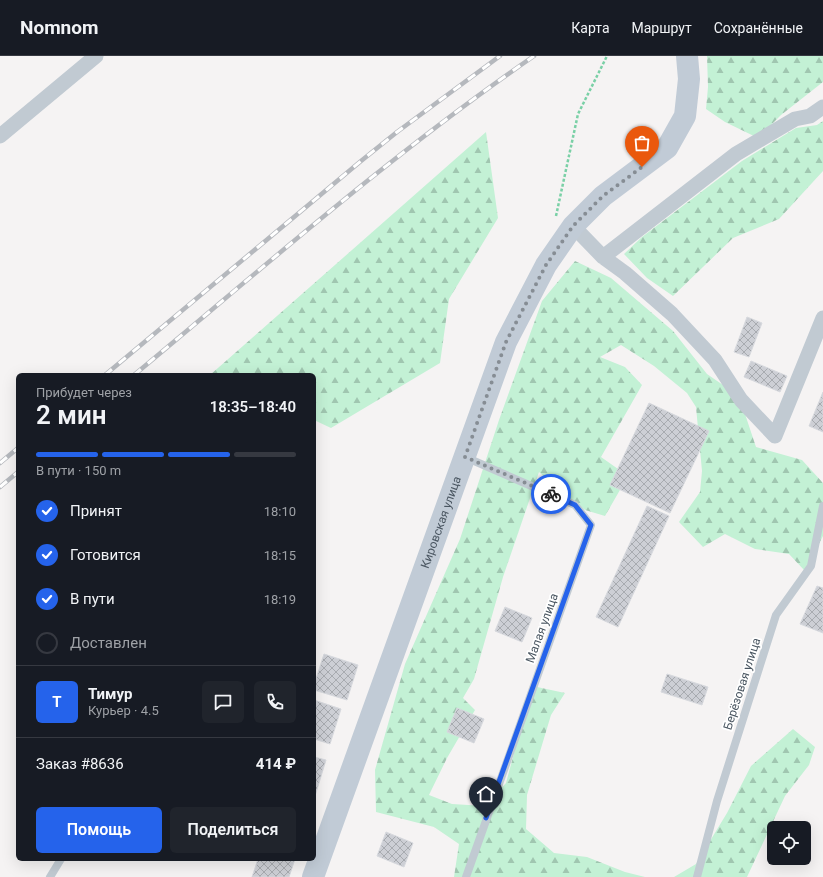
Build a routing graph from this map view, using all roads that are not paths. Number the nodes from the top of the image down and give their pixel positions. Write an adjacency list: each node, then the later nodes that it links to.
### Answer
1 (96, 56): 4 (street)
2 (688, 56): 5 (main road, Кировская улица)
3 (823, 107): 6 (street)
4 (0, 136)
5 (564, 223): 6 (street); 8 (main road, Кировская улица)
6 (602, 256): 7 (street)
7 (823, 318)
8 (465, 457): 12 (main road, Кировская улица); 13 (lane, Малая улица)
9 (823, 506): 14 (lane, Берёзовая улица)
10 (60, 861): 11 (lane)
11 (50, 877)
12 (313, 877)
13 (466, 877)
14 (697, 877)

